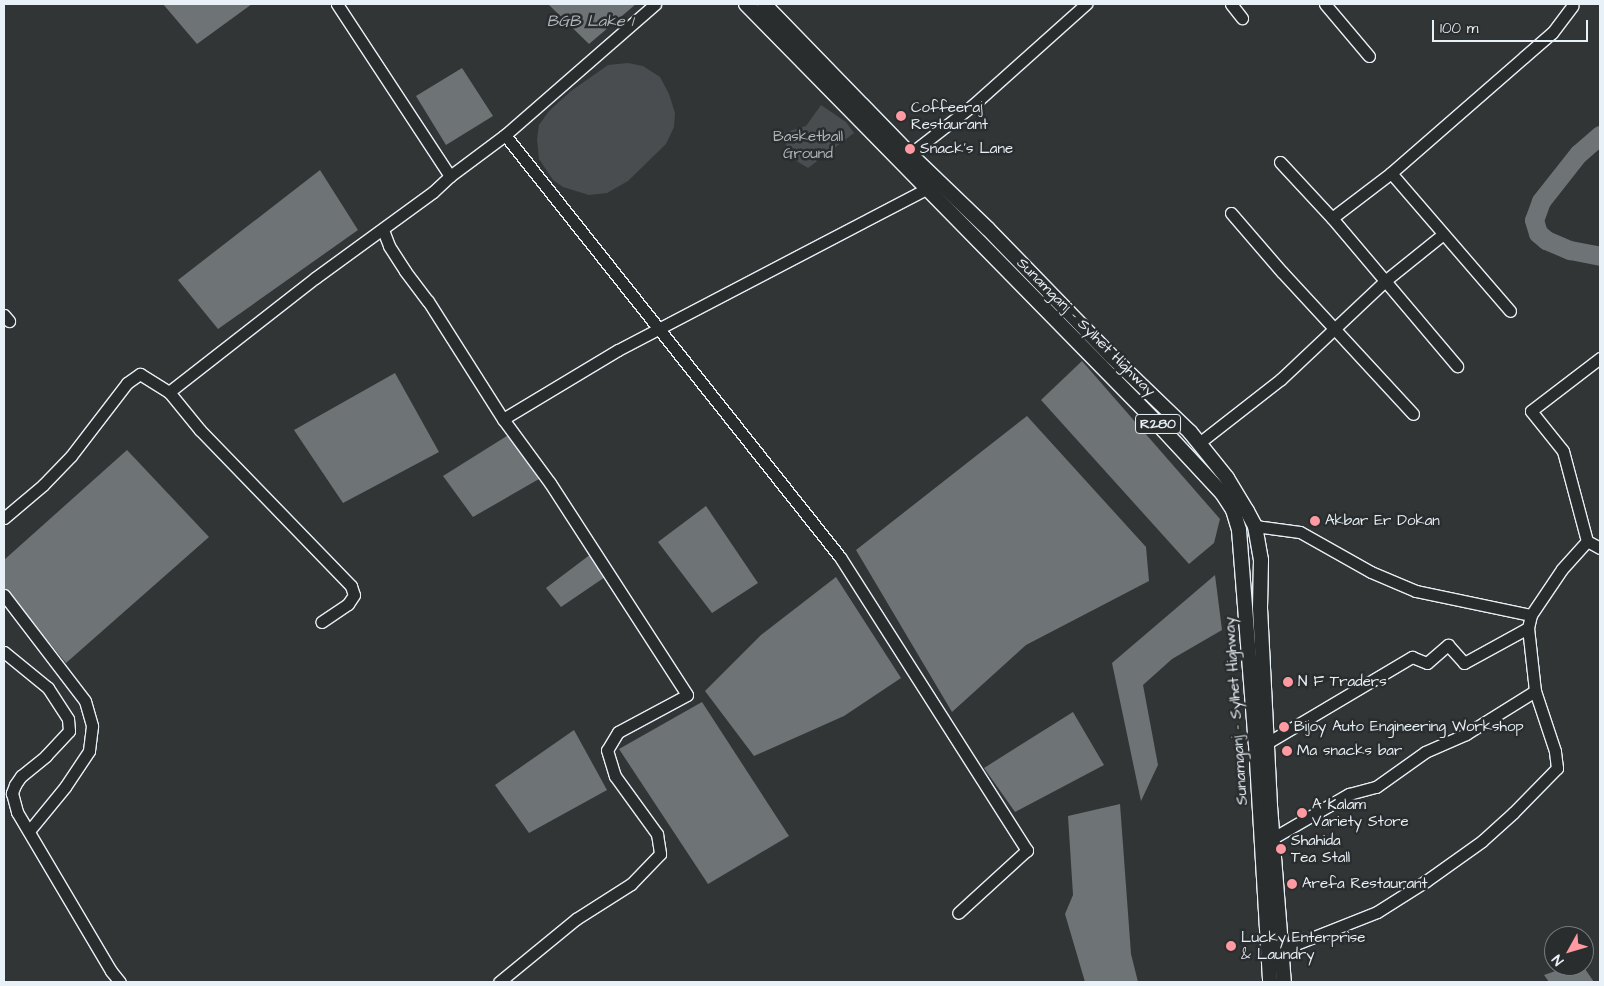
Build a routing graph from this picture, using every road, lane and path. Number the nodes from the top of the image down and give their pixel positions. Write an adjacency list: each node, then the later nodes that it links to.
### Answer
1 (337, 4): 15 (street)
2 (655, 4): 11 (street)
3 (746, 4): 16 (main road, Sunamganj - Sylhet Highway / R280)
4 (764, 4): 12 (main road, Sunamganj - Sylhet Highway / R280)
5 (1086, 4): 12 (street)
6 (1231, 4): 9 (street)
7 (1325, 4): 10 (street)
8 (1572, 6): 14 (street)
9 (1242, 18)
10 (1369, 56)
11 (504, 135): 15 (street); 24 (street)
12 (910, 154): 30 (main road, Sunamganj - Sylhet Highway / R280)
13 (1280, 162): 18 (street)
14 (1391, 173): 18 (street); 20 (street)
15 (450, 176): 19 (street)
16 (926, 189): 24 (street); 48 (main road, Sunamganj - Sylhet Highway / R280)
17 (1231, 214): 23 (street)
18 (1332, 218): 21 (street)
19 (383, 230): 27 (street); 29 (street)
20 (1442, 234): 21 (street); 22 (street)
21 (1386, 280): 23 (street); 26 (street)
22 (1510, 311)
23 (1334, 327): 28 (street); 30 (street)
24 (657, 330): 29 (street); 44 (street)
25 (1600, 358): 33 (street)
26 (1457, 366)
27 (169, 392): 31 (street); 37 (street)
28 (1413, 414)
29 (503, 419): 47 (street)
30 (1199, 443): 32 (main road, Sunamganj - Sylhet Highway / R280)
31 (4, 518)
32 (1255, 526): 36 (street); 41 (main road, Sunamganj - Sylhet Highway / R280)
33 (1587, 541): 34 (street); 36 (street)
34 (1600, 548)
35 (4, 595): 42 (street)
36 (1531, 615): 38 (street)
37 (321, 622)
38 (1528, 628): 40 (street); 41 (street)
39 (4, 652): 42 (street)
40 (1535, 691): 43 (street); 45 (street)
41 (1267, 744): 43 (main road, Sunamganj - Sylhet Highway / R280)
42 (29, 831): 46 (street)
43 (1273, 838): 45 (main road, Sunamganj - Sylhet Highway / R280)
44 (958, 913)
45 (1282, 950): 49 (main road, Sunamganj - Sylhet Highway / R280)
46 (120, 982)
47 (499, 982)
48 (1270, 982)
49 (1284, 982)

